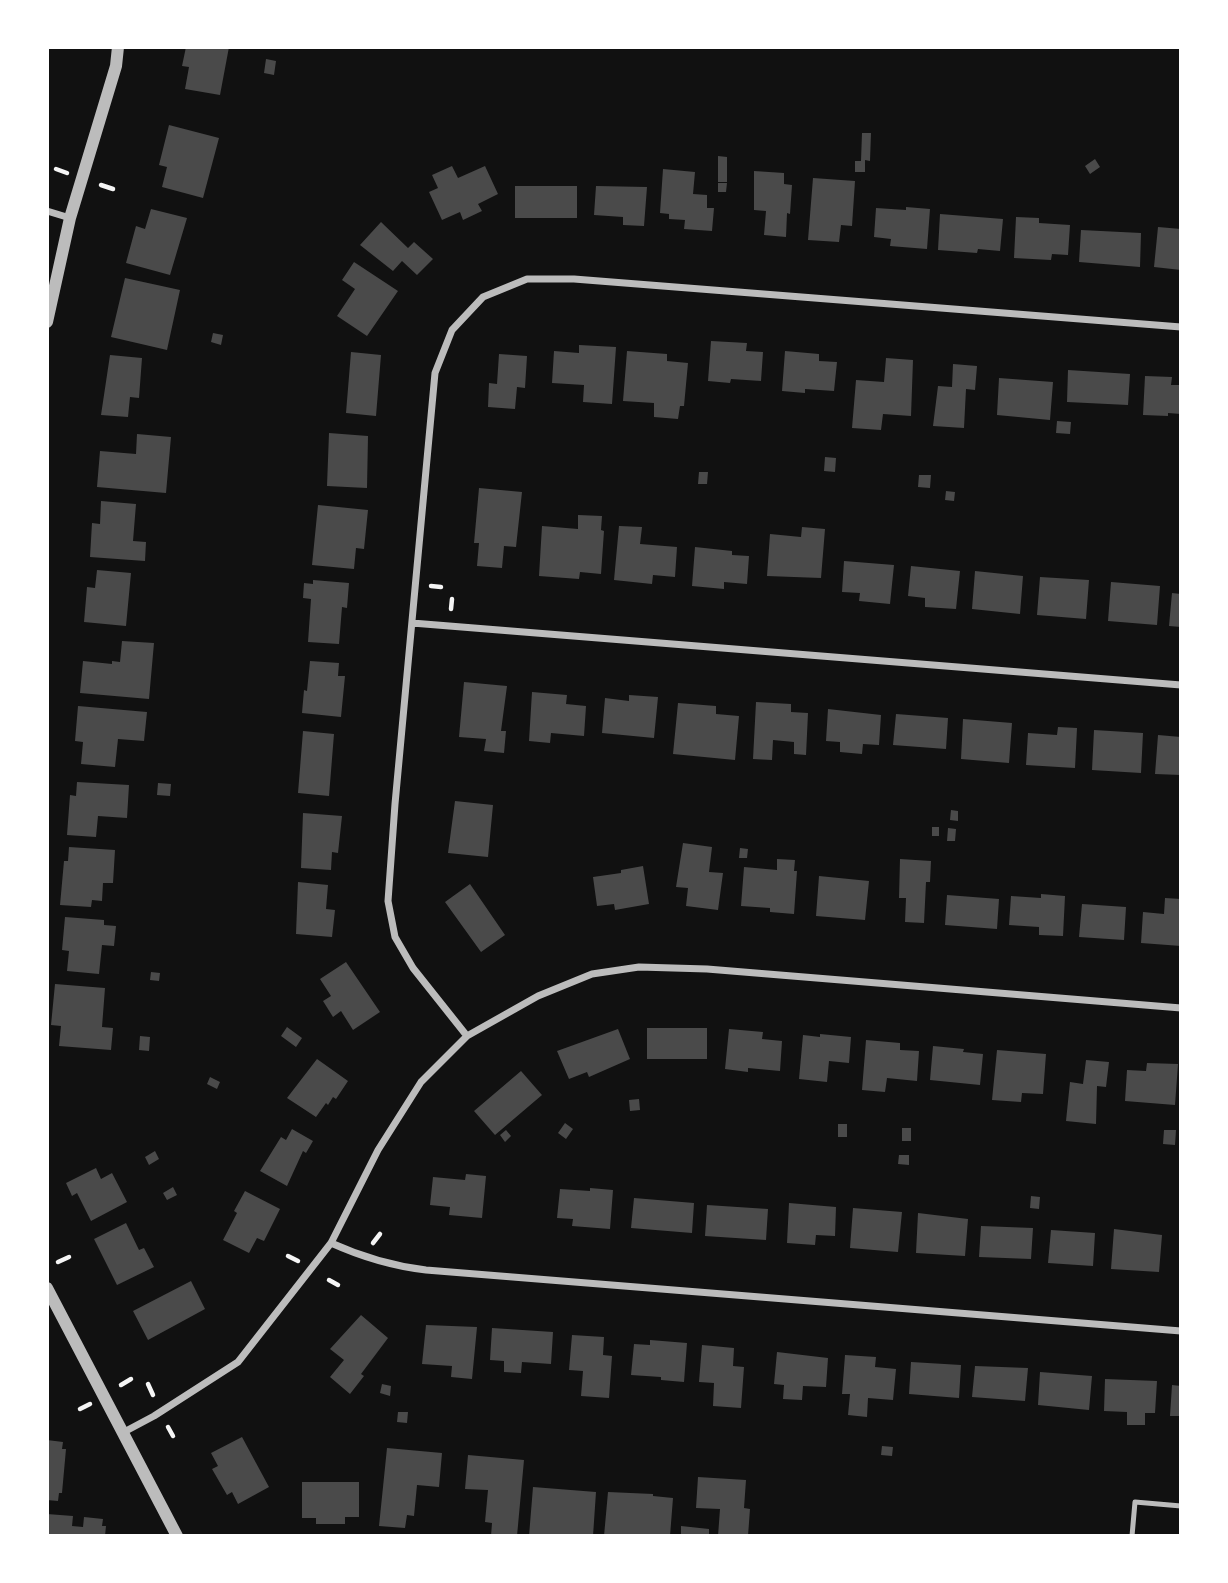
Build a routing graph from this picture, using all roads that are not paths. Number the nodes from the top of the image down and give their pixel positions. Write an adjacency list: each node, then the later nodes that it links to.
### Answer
1 (118, 47): 3 (street)
2 (47, 211): 3 (street)
3 (70, 218): 4 (street)
4 (47, 322)
5 (1181, 327): 6 (street)
6 (412, 623): 7 (street); 9 (street)
7 (1181, 685)
8 (1181, 1008): 9 (street)
9 (467, 1036): 10 (street)
10 (331, 1243): 12 (street); 13 (street)
11 (47, 1288): 13 (street)
12 (1181, 1331)
13 (124, 1432): 15 (street)
14 (1181, 1506): 16 (lane)
15 (177, 1536)
16 (1132, 1536)

